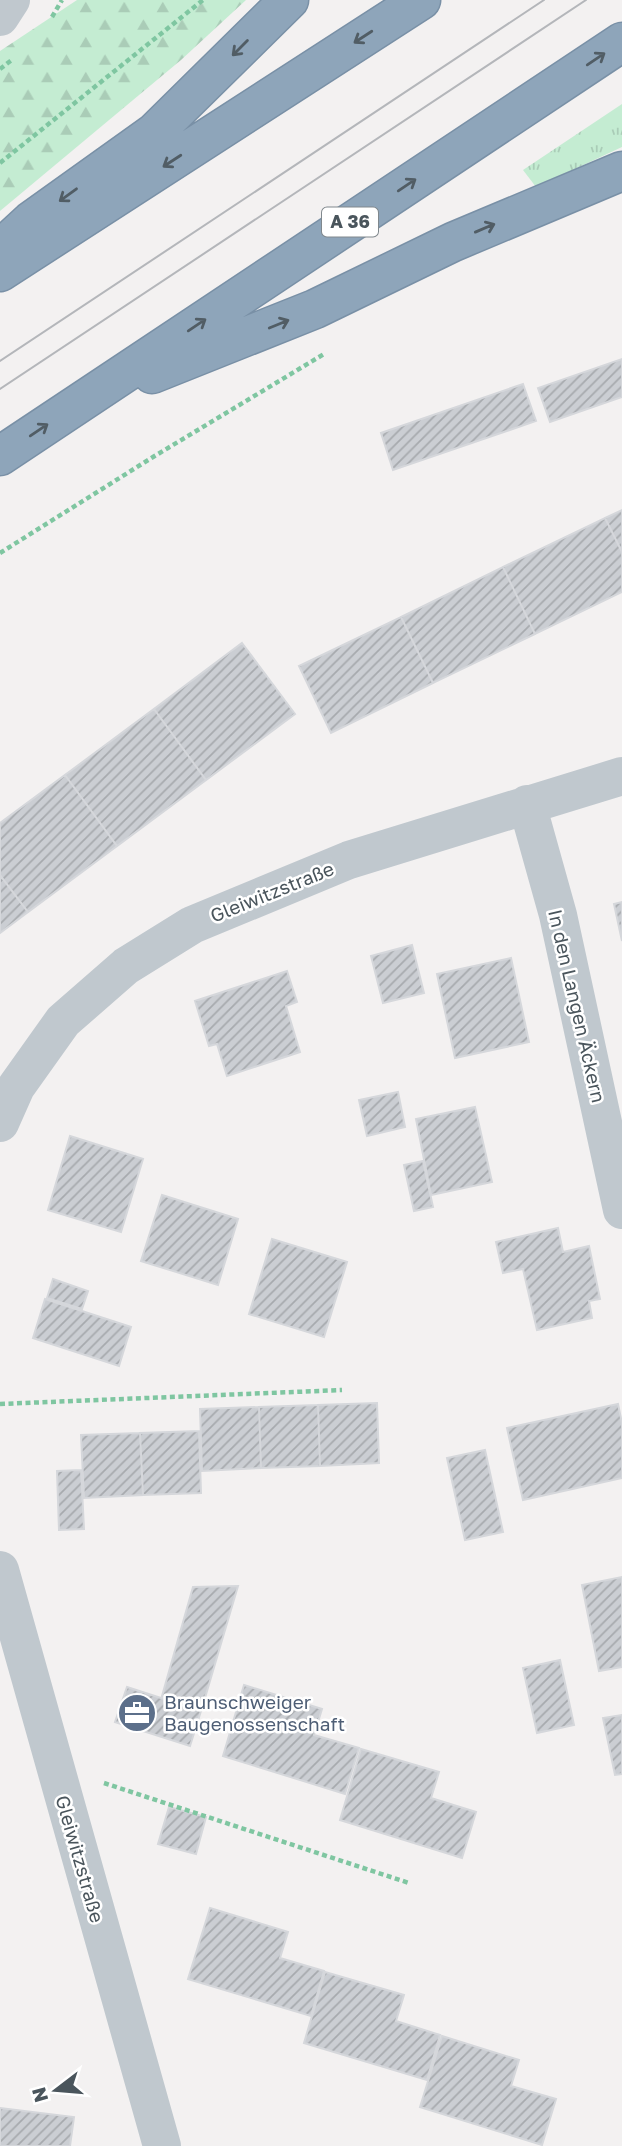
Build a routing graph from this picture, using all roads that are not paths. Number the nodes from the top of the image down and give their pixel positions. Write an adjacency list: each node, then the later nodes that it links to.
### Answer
1 (11, 0): 4 (street)
2 (289, 0): 7 (highway, one-way to 7)
3 (421, 0): 8 (highway, one-way to 8)
4 (0, 17)
5 (622, 42): 9 (highway, A 36, one-way to 5)
6 (622, 171): 9 (highway, one-way to 6)
7 (0, 249)
8 (0, 272)
9 (79, 403): 10 (highway, A 36, one-way to 9)
10 (0, 456)
11 (622, 776): 12 (street, Gleiwitzstraße)
12 (527, 804): 13 (street, Gleiwitzstraße); 14 (street, In den Langen Äckern)
13 (0, 1123)
14 (622, 1210)
15 (0, 1570): 16 (street, Gleiwitzstraße)
16 (162, 2146)

